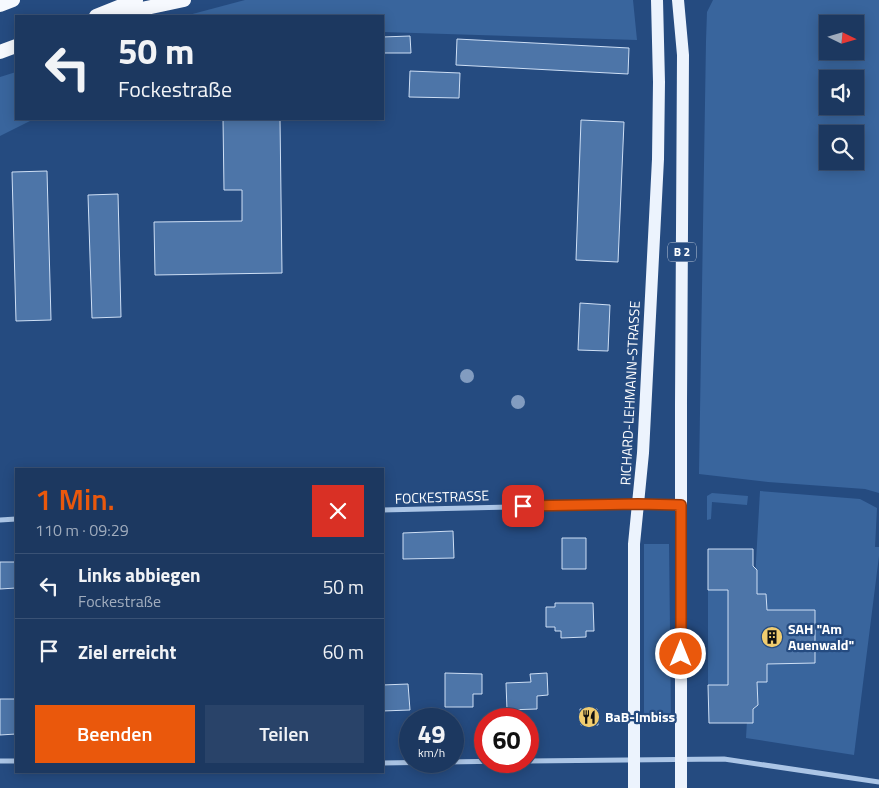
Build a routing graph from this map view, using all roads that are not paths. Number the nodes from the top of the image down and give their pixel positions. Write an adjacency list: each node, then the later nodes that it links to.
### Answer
1 (13, 0): 6 (highway)
2 (136, 0): 7 (highway)
3 (184, 0): 8 (highway)
4 (657, 0): 11 (main road, RICHARD-LEHMANN-STRASSE / B 2)
5 (678, 0): 12 (main road, B 2)
6 (0, 5)
7 (98, 15)
8 (114, 15)
9 (15, 46): 10 (highway)
10 (0, 52)
11 (638, 504): 12 (street, FOCKESTRASSE); 13 (street, FOCKESTRASSE); 16 (main road, RICHARD-LEHMANN-STRASSE / B 2)
12 (681, 505): 17 (main road, B 2)
13 (384, 510)
14 (15, 519): 15 (street)
15 (0, 520)
16 (633, 759): 17 (street); 20 (street); 24 (main road, RICHARD-LEHMANN-STRASSE / B 2)
17 (681, 760): 23 (street); 25 (main road, B 2)
18 (0, 761): 19 (street)
19 (15, 761)
20 (539, 761)
21 (474, 762): 22 (street)
22 (384, 763)
23 (879, 782)
24 (634, 788)
25 (681, 788)

